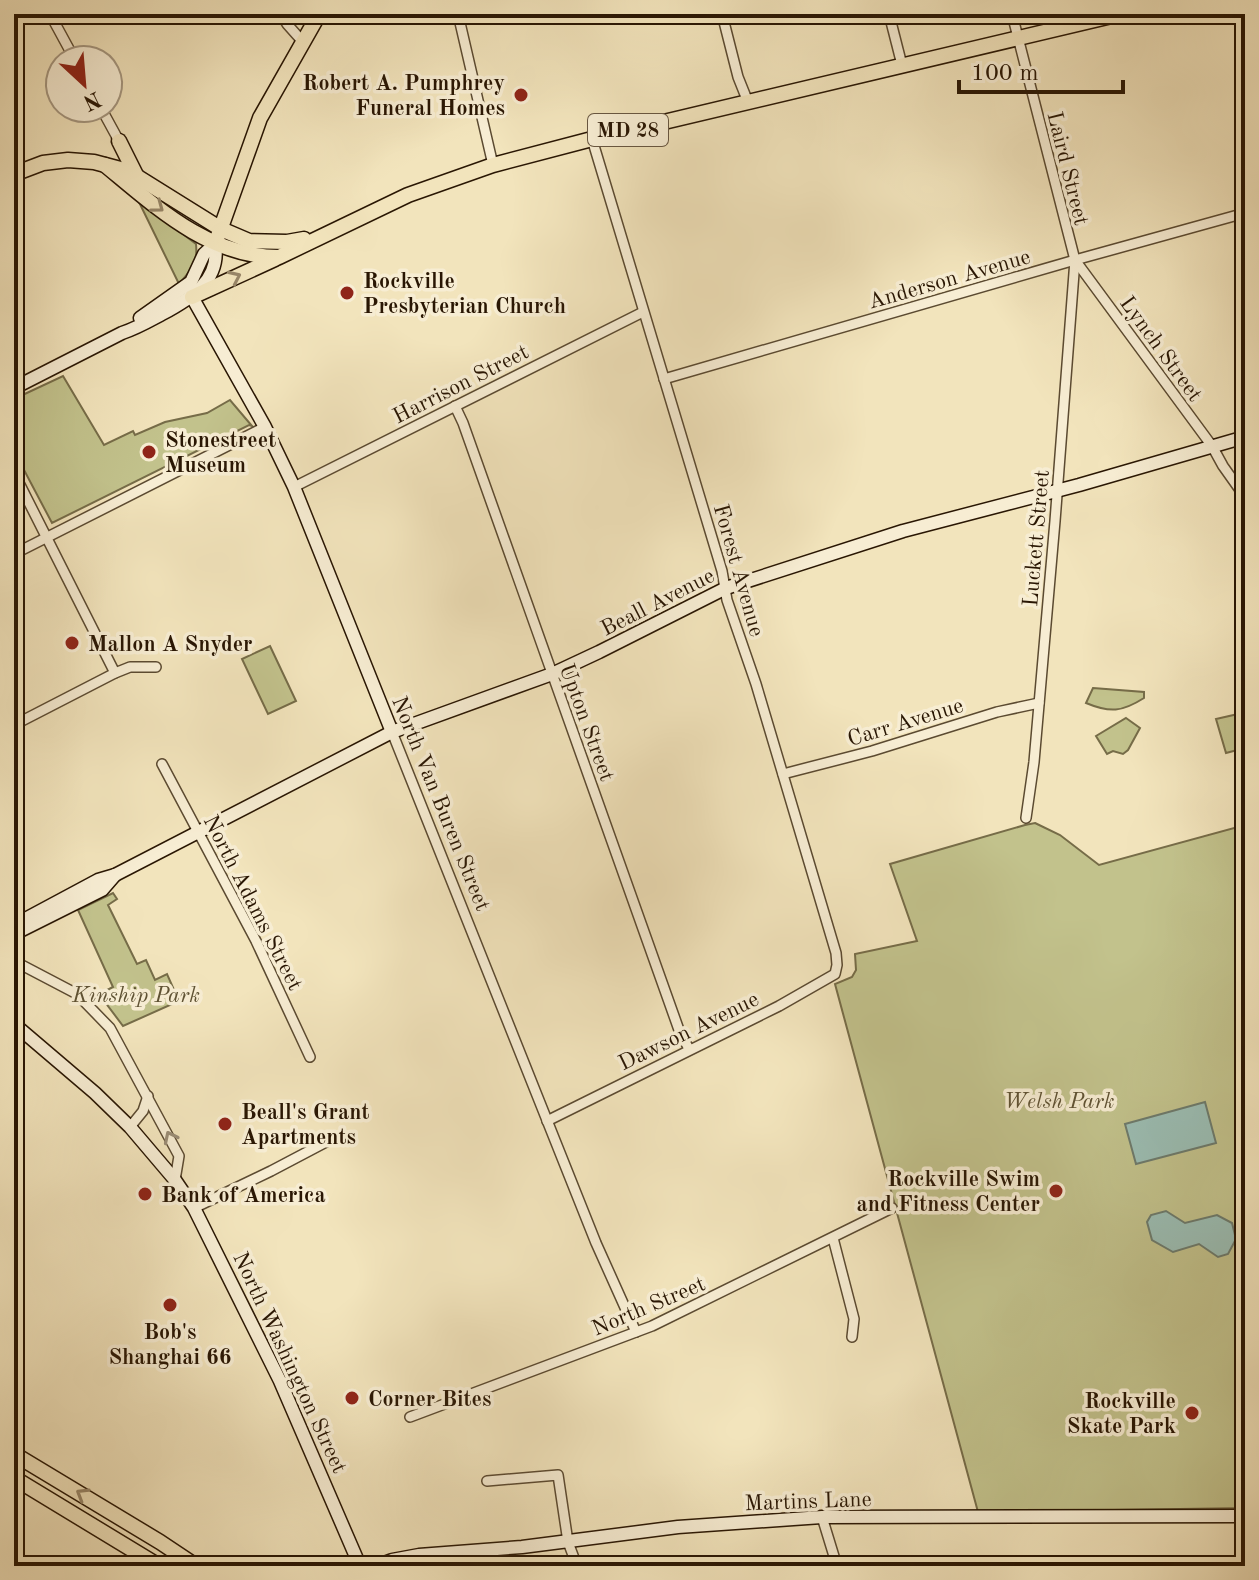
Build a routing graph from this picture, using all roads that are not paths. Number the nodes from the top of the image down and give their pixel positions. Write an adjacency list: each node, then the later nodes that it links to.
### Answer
1 (50, 14): 11 (street)
2 (281, 14): 10 (street)
3 (319, 14): 10 (main road)
4 (458, 14): 18 (street)
5 (722, 14): 13 (street)
6 (889, 14): 12 (street)
7 (1012, 14): 9 (street, Laird Street)
8 (1120, 14): 9 (main road, MD 28)
9 (1017, 37): 12 (main road, MD 28); 26 (street, Laird Street)
10 (303, 42): 22 (main road)
11 (66, 44)
12 (902, 65): 13 (main road, MD 28)
13 (748, 102): 15 (main road, MD 28)
14 (110, 124): 16 (street)
15 (592, 139): 18 (main road, MD 28); 28 (street, Forest Avenue)
16 (119, 141): 17 (main road); 20 (main road)
17 (99, 164): 19 (main road, MD 28); 20 (main road, MD 28); 24 (main road, one-way to 24)
18 (493, 165): 23 (main road, MD 28)
19 (14, 174)
20 (138, 177): 22 (main road, MD 28)
21 (1245, 213): 26 (street, Anderson Avenue)
22 (221, 229): 23 (main road, MD 28); 24 (main road)
23 (324, 236): 25 (main road, MD 28)
24 (215, 244): 25 (main road); 27 (street); 29 (street)
25 (279, 257): 27 (main road, one-way to 25)
26 (1075, 260): 30 (street, Anderson Avenue); 35 (street, Lynch Street); 38 (street, Luckett Street)
27 (192, 297): 29 (street); 33 (street, North Van Buren Street)
28 (643, 312): 30 (street, Forest Avenue); 32 (street, Harrison Street)
29 (122, 333): 31 (street)
30 (664, 379): 42 (street, Forest Avenue)
31 (14, 388)
32 (455, 406): 37 (street, Harrison Street); 45 (street, Upton Street)
33 (265, 427): 37 (street, North Van Buren Street); 40 (street)
34 (1245, 437): 35 (street, Beall Avenue)
35 (1212, 446): 38 (street, Beall Avenue); 39 (street, Lynch Street)
36 (14, 473): 40 (street)
37 (294, 487): 48 (street, North Van Buren Street)
38 (1056, 490): 42 (street, Beall Avenue); 46 (street, Luckett Street)
39 (1245, 497)
40 (47, 538): 41 (street); 44 (street)
41 (14, 554)
42 (726, 588): 45 (street, Beall Avenue); 50 (street, Forest Avenue)
43 (156, 667): 44 (street)
44 (115, 673): 47 (street)
45 (552, 674): 48 (street, Beall Avenue); 59 (street, Upton Street)
46 (1039, 703): 50 (street, Carr Avenue); 51 (street, Luckett Street)
47 (14, 725)
48 (392, 732): 52 (street, Beall Avenue); 62 (street, North Van Buren Street)
49 (162, 764): 52 (street, North Adams Street)
50 (783, 774): 57 (street, Forest Avenue)
51 (1026, 818)
52 (199, 831): 53 (street, Beall Avenue); 60 (street, North Adams Street)
53 (115, 875): 54 (street, Beall Avenue); 55 (street, Beall Avenue)
54 (14, 925)
55 (14, 934)
56 (14, 961): 61 (street, North Washington Street)
57 (837, 965): 59 (street, Dawson Avenue)
58 (14, 1024): 63 (street, North Washington Street)
59 (689, 1049): 62 (street, Dawson Avenue)
60 (310, 1057)
61 (148, 1096): 63 (street); 65 (street, North Washington Street, one-way to 61)
62 (547, 1121): 69 (street, North Van Buren Street)
63 (130, 1127): 65 (street, North Washington Street)
64 (328, 1141): 66 (street)
65 (175, 1180): 66 (street, North Washington Street)
66 (194, 1208): 83 (street, North Washington Street)
67 (892, 1208): 68 (street, North Street)
68 (833, 1238): 69 (street, North Street); 70 (street)
69 (636, 1332): 71 (street, North Street)
70 (852, 1337)
71 (410, 1417)
72 (14, 1454): 78 (main road, one-way to 72)
73 (14, 1478): 77 (main road)
74 (487, 1481): 79 (street)
75 (1245, 1516): 76 (street, Martins Lane)
76 (822, 1517): 79 (street, Martins Lane); 86 (street)
77 (82, 1520): 78 (main road); 80 (main road)
78 (133, 1525): 81 (main road)
79 (568, 1542): 84 (street, Martins Lane); 85 (street)
80 (134, 1550): 81 (main road); 82 (main road)
81 (191, 1563)
82 (159, 1566)
83 (360, 1566)
84 (376, 1566)
85 (577, 1566)
86 (837, 1566)

